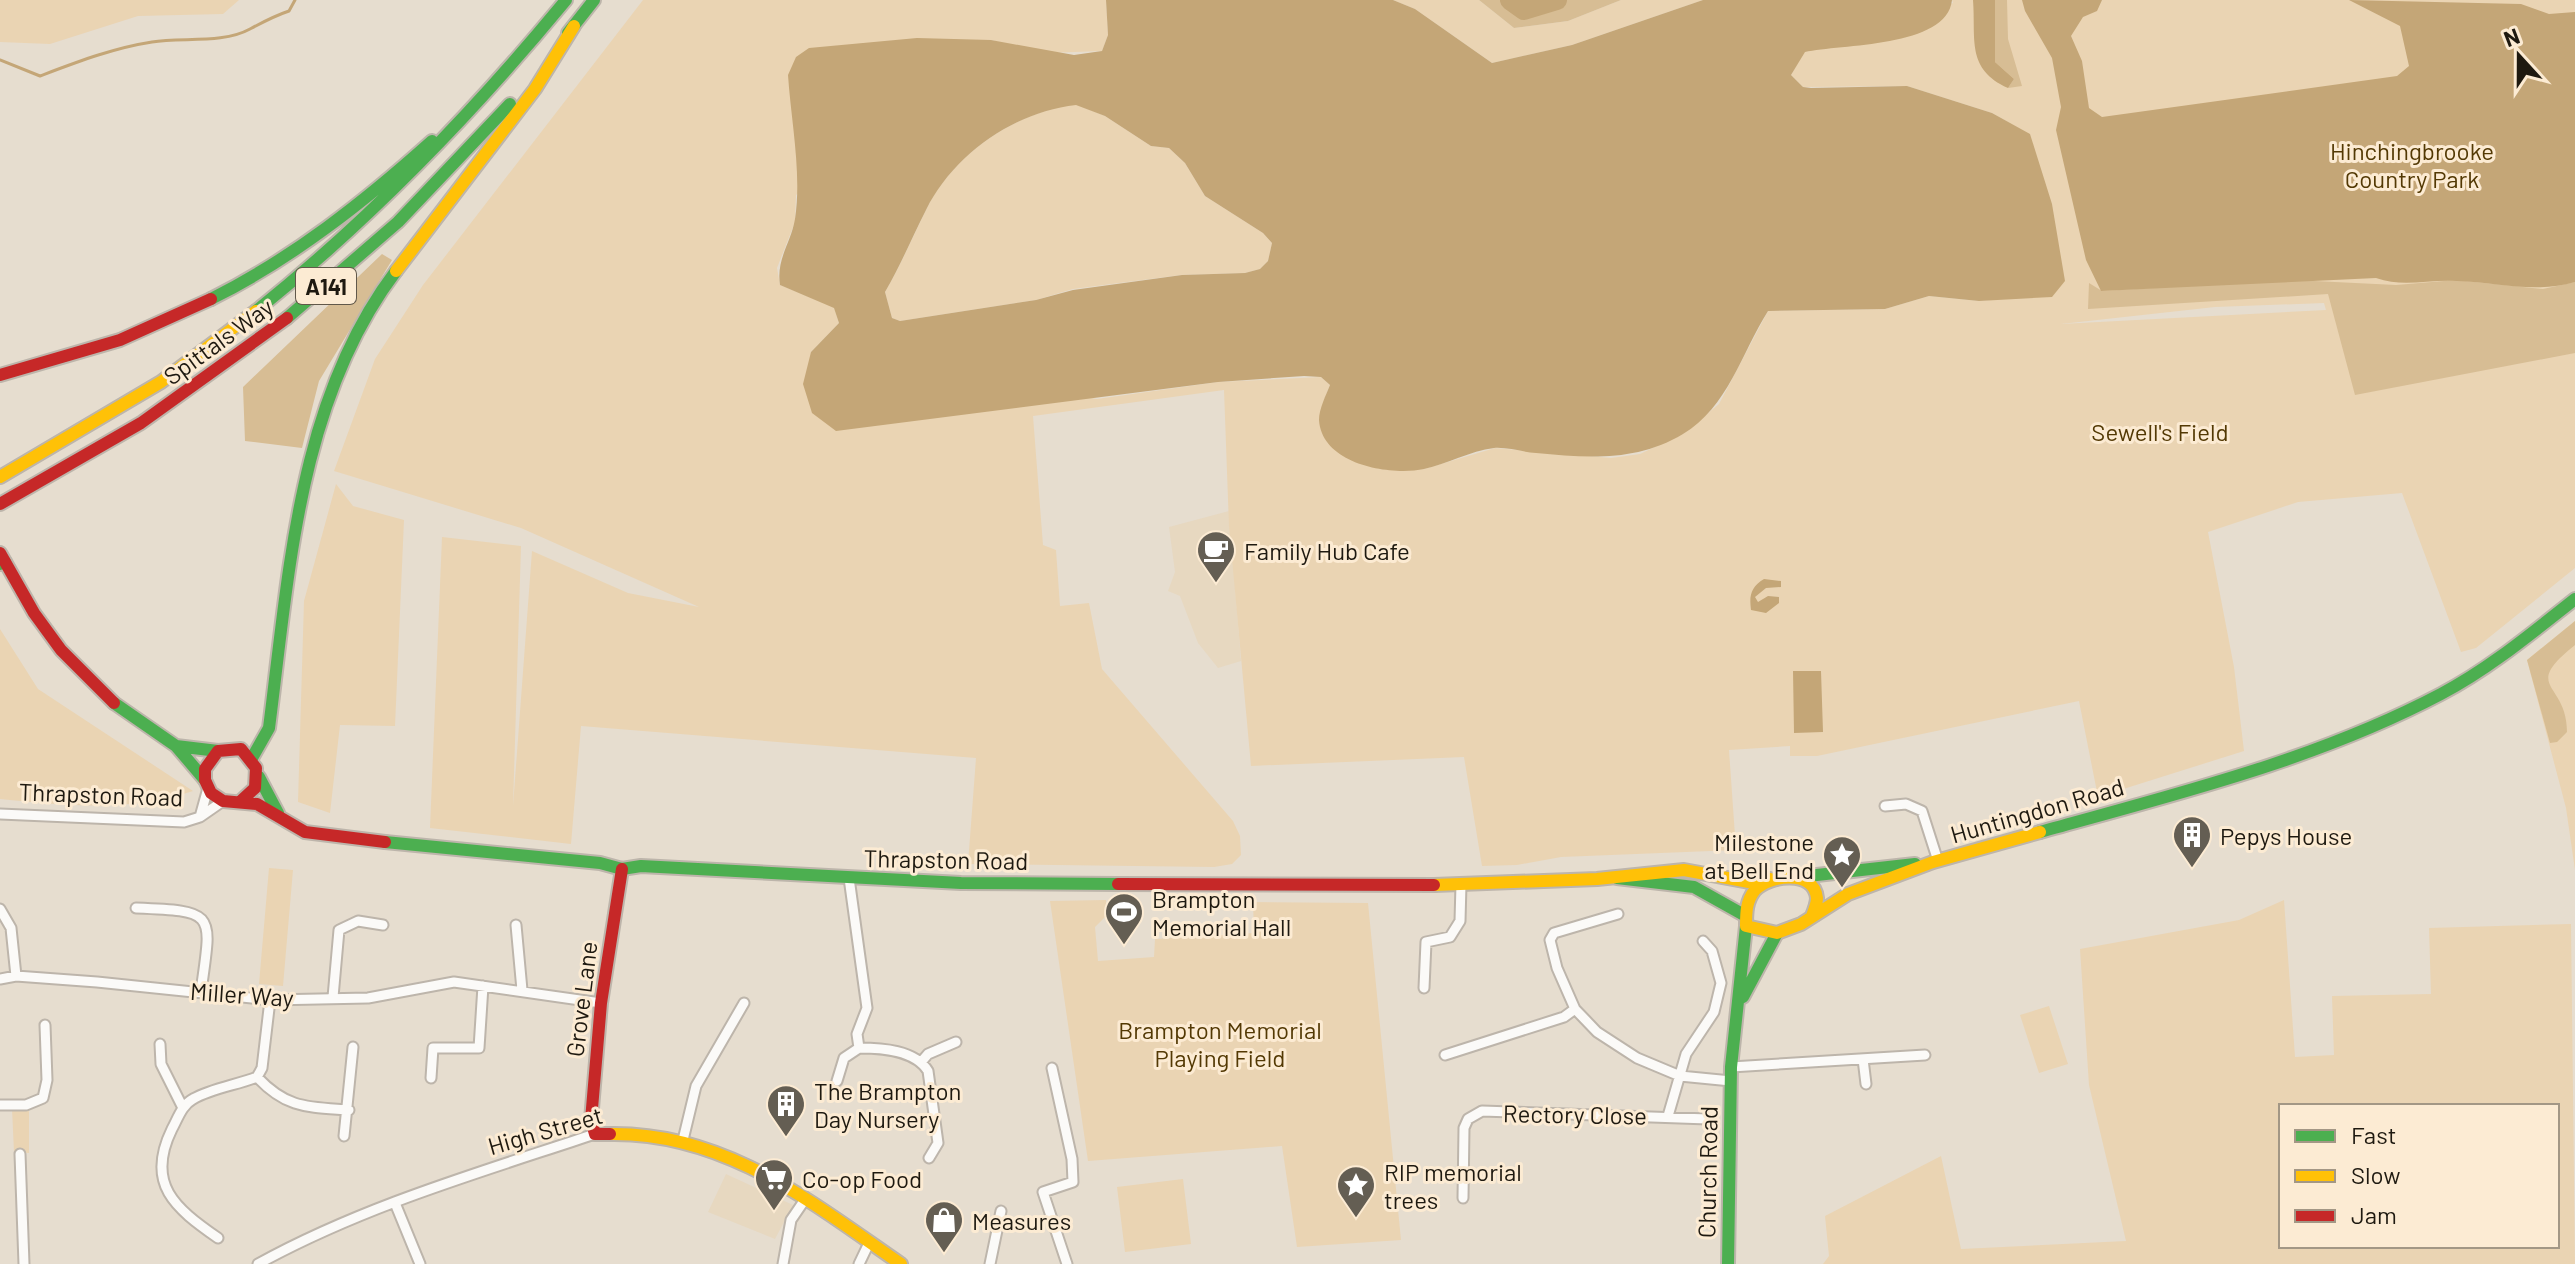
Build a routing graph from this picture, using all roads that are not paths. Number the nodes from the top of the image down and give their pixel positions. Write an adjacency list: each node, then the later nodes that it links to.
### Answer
1 (566, 0): 4 (main road, Spittals Way / A141)
2 (594, 0): 3 (main road, Spittals Way / A141)
3 (574, 26): 7 (main road, Spittals Way / A141); 12 (main road)
4 (523, 56): 5 (main road); 6 (main road, Spittals Way / A141)
5 (0, 375)
6 (0, 477)
7 (0, 504)
8 (2, 560): 10 (main road)
9 (2575, 599): 21 (main road, Huntingdon Road)
10 (176, 746): 11 (main road); 14 (main road)
11 (218, 751): 12 (main road); 14 (main road, Thrapston Road)
12 (252, 758): 13 (main road)
13 (259, 777): 15 (main road); 20 (main road)
14 (206, 784): 16 (main road, Thrapston Road); 19 (street)
15 (242, 800): 16 (main road, Thrapston Road); 20 (main road, Thrapston Road)
16 (223, 801): 19 (street)
17 (1885, 806): 21 (street)
18 (0, 814): 19 (street, Thrapston Road)
19 (200, 817)
20 (282, 819): 22 (main road, Thrapston Road)
21 (1935, 861): 23 (main road, Thrapston Road); 31 (main road)
22 (622, 869): 24 (main road, Thrapston Road); 45 (main road, Grove Lane)
23 (1799, 877): 26 (main road, Thrapston Road); 31 (main road)
24 (849, 878): 27 (main road, Thrapston Road); 53 (street)
25 (1616, 878): 26 (main road, Thrapston Road); 27 (main road, Thrapston Road); 32 (main road, Thrapston Road)
26 (1770, 879): 32 (main road)
27 (1461, 884): 40 (street)
28 (136, 908): 42 (street)
29 (0, 909): 37 (street)
30 (1618, 914): 48 (street)
31 (1812, 916): 35 (main road)
32 (1745, 920): 35 (main road, Thrapston Road); 47 (main road)
33 (383, 925): 43 (street)
34 (516, 925): 41 (street)
35 (1777, 933): 47 (main road)
36 (1703, 941): 60 (street, Rectory Close)
37 (16, 976): 38 (street, Miller Way); 42 (street, Miller Way)
38 (0, 979)
39 (483, 986): 41 (street, Miller Way); 43 (street, Miller Way); 62 (street)
40 (1424, 988)
41 (522, 990): 45 (street, Miller Way)
42 (201, 991): 44 (street, Miller Way)
43 (333, 997): 44 (street, Miller Way)
44 (270, 1000): 61 (street)
45 (601, 1003): 71 (main road, Grove Lane)
46 (744, 1003): 73 (street)
47 (1738, 1007): 58 (main road)
48 (1575, 1009): 54 (street); 60 (street)
49 (45, 1025): 66 (street)
50 (956, 1042): 57 (street)
51 (160, 1044): 67 (street)
52 (353, 1047): 68 (street)
53 (859, 1048): 57 (street); 63 (street)
54 (1445, 1055)
55 (1925, 1055): 56 (street)
56 (1863, 1059): 58 (street); 65 (street)
57 (922, 1061): 75 (street)
58 (1731, 1067): 64 (main road)
59 (1052, 1068): 89 (street)
60 (1680, 1076): 64 (street); 69 (street, Rectory Close)
61 (257, 1077): 67 (street); 68 (street)
62 (431, 1078)
63 (837, 1081)
64 (1731, 1081): 90 (main road, Church Road)
65 (1866, 1084)
66 (0, 1105)
67 (183, 1108): 80 (street)
68 (349, 1110): 72 (street)
69 (1668, 1116): 70 (street, Rectory Close); 77 (street, Rectory Close)
70 (1708, 1119)
71 (595, 1134): 73 (main road, High Street); 78 (street, High Street)
72 (344, 1136)
73 (683, 1140): 76 (main road, High Street)
74 (20, 1154): 82 (street)
75 (929, 1158)
76 (806, 1198): 81 (main road, High Street); 85 (street)
77 (1463, 1198)
78 (395, 1203): 83 (street, High Street); 84 (street)
79 (1001, 1211): 88 (street)
80 (218, 1238)
81 (869, 1243): 86 (street); 87 (main road, High Street)
82 (24, 1264)
83 (258, 1264)
84 (420, 1264)
85 (783, 1264)
86 (859, 1264)
87 (901, 1264)
88 (990, 1264)
89 (1067, 1264)
90 (1728, 1264)

